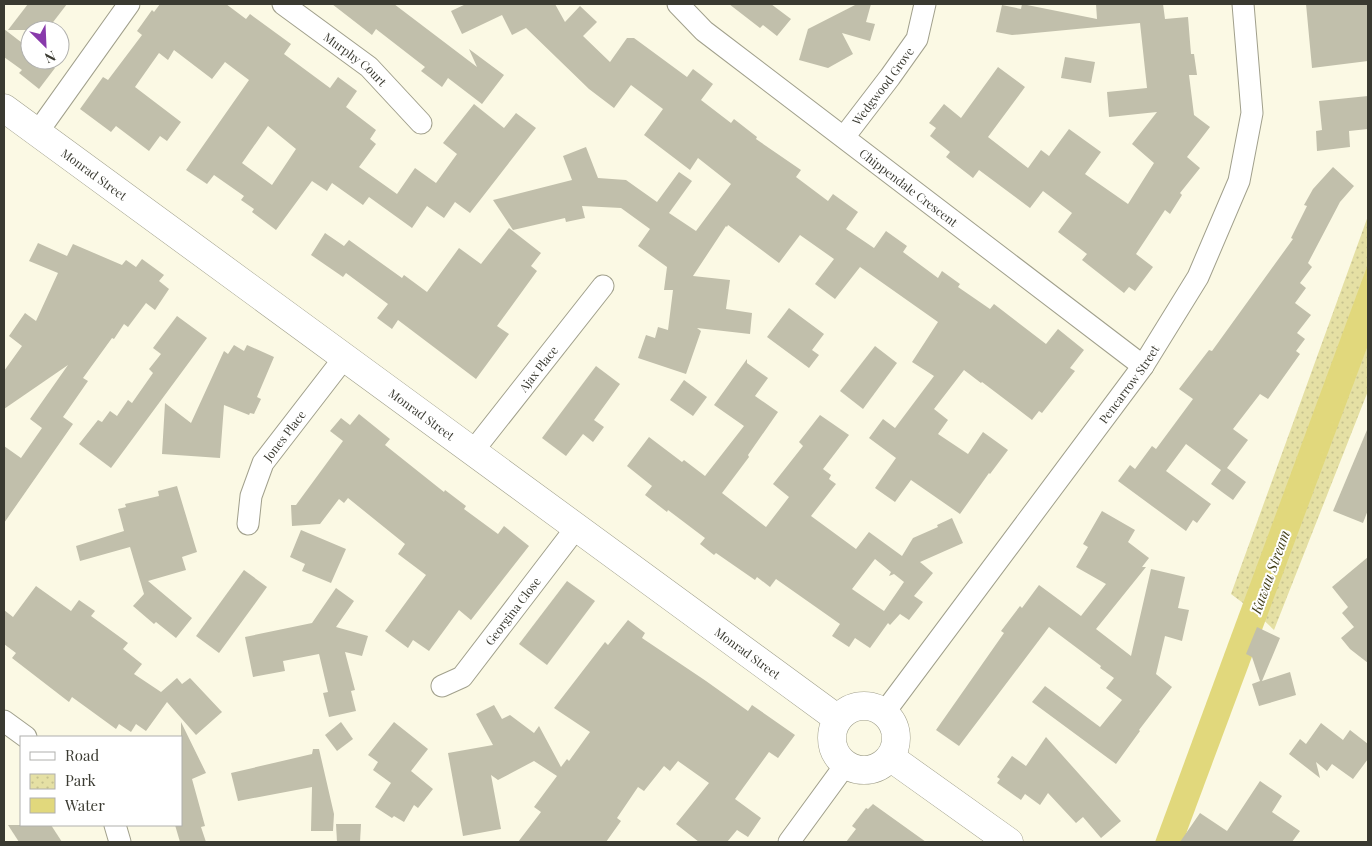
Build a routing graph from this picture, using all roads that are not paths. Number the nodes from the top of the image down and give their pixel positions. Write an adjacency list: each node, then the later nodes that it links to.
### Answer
1 (129, 4): 8 (street)
2 (283, 4): 7 (street, Murphy Court)
3 (678, 4): 9 (street, Chippendale Crescent)
4 (925, 4): 9 (street, Wedgwood Grove)
5 (1243, 4): 12 (street, Pencarrow Street)
6 (4, 108): 8 (street, Monrad Street)
7 (420, 124)
8 (37, 133): 11 (street, Monrad Street)
9 (844, 137): 12 (street, Chippendale Crescent)
10 (603, 286): 13 (street, Ajax Place)
11 (344, 358): 13 (street, Monrad Street); 14 (street, Jones Place)
12 (1143, 366): 17 (street, Pencarrow Street)
13 (473, 451): 15 (street, Monrad Street)
14 (248, 524)
15 (576, 528): 16 (street, Georgina Close); 18 (street, Monrad Street)
16 (442, 686)
17 (884, 713): 18 (street); 21 (street)
18 (838, 719): 22 (street)
19 (4, 721): 20 (street)
20 (25, 736)
21 (890, 756): 22 (street); 26 (street)
22 (846, 764): 25 (street)
23 (115, 826): 24 (street)
24 (120, 842)
25 (789, 842)
26 (1009, 842)

